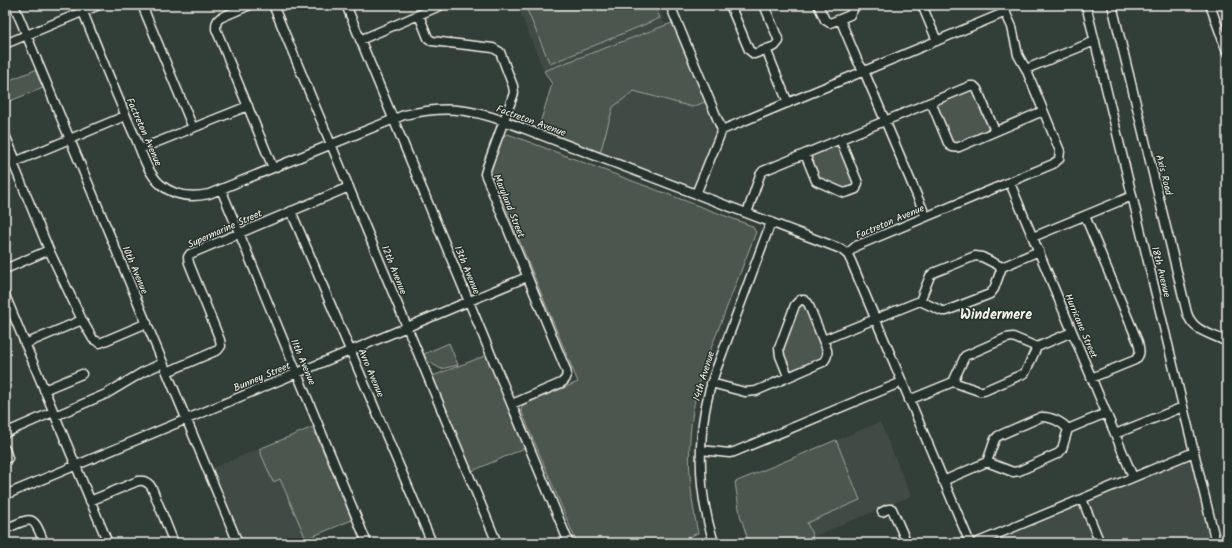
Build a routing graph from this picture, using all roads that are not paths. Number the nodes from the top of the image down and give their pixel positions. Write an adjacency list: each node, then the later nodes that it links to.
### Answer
1 (14, 5): 21 (street, 10th Avenue)
2 (99, 5): 18 (street)
3 (142, 5): 38 (street)
4 (250, 5): 32 (street)
5 (273, 5): 44 (street, 12th Avenue)
6 (346, 5): 22 (street, 13th Avenue)
7 (442, 5): 19 (street)
8 (670, 5): 39 (street)
9 (730, 5): 26 (street)
10 (764, 5): 26 (street)
11 (818, 5): 20 (street)
12 (852, 5): 20 (street)
13 (922, 5): 23 (street)
14 (1086, 5): 24 (street, 18th Avenue)
15 (1112, 5): 76 (street, Axis Road)
16 (1210, 5): 27 (street)
17 (1004, 8): 23 (street); 28 (street)
18 (83, 12): 21 (street); 34 (street, Factreton Avenue)
19 (419, 15): 22 (street); 37 (street, Maryland Street)
20 (840, 19): 29 (street)
21 (26, 35): 25 (street); 42 (street, 10th Avenue)
22 (360, 40): 35 (street, 13th Avenue)
23 (937, 41): 29 (street)
24 (1095, 41): 28 (street); 53 (street, 18th Avenue)
25 (5, 44)
26 (766, 49): 31 (street)
27 (1227, 52)
28 (1026, 69): 33 (street)
29 (864, 71): 31 (street); 36 (street)
30 (931, 102): 36 (street); 40 (street); 40 (street)
31 (788, 103): 39 (street)
32 (248, 106): 38 (street); 48 (street)
33 (1043, 112): 40 (street); 49 (street, Factreton Avenue)
34 (125, 116): 42 (street); 45 (street, Factreton Avenue)
35 (393, 119): 37 (street, Factreton Avenue); 44 (street, Factreton Avenue); 68 (street, 13th Avenue)
36 (886, 120): 43 (street); 57 (street)
37 (504, 121): 52 (street, Factreton Avenue); 66 (street, Maryland Street)
38 (194, 128): 45 (street)
39 (722, 130): 52 (street)
40 (995, 131)
41 (5, 135): 47 (street)
42 (70, 139): 47 (street); 72 (street, 10th Avenue)
43 (840, 139): 46 (street); 46 (street)
44 (332, 144): 48 (street, Factreton Avenue); 50 (street, 12th Avenue)
45 (140, 150): 51 (street, Factreton Avenue)
46 (805, 154): 55 (street)
47 (11, 163): 61 (street)
48 (273, 168): 51 (street, Factreton Avenue)
49 (1010, 183): 57 (street, Factreton Avenue); 60 (street, Hurricane Street)
50 (349, 187): 54 (street, Supermarine Street); 73 (street, 12th Avenue)
51 (220, 189): 59 (street, 11th Avenue)
52 (696, 194): 55 (street, Factreton Avenue)
53 (1132, 196): 56 (street); 92 (street, 18th Avenue)
54 (292, 211): 59 (street, Supermarine Street); 79 (street, Avro Avenue)
55 (747, 213): 58 (street, Factreton Avenue)
56 (1085, 216): 60 (street); 85 (street)
57 (926, 218): 63 (street, Factreton Avenue)
58 (771, 222): 63 (street, Factreton Avenue); 88 (street, 14th Avenue)
59 (239, 233): 81 (street, Supermarine Street); 82 (street, 11th Avenue)
60 (1033, 237): 62 (street, Hurricane Street)
61 (49, 250): 65 (street); 71 (street)
62 (1039, 252): 64 (street); 74 (street, Hurricane Street)
63 (847, 254): 70 (street)
64 (1002, 267): 69 (street); 69 (street)
65 (5, 269)
66 (527, 276): 68 (street, Bunney Street); 91 (street, Maryland Street)
67 (5, 295): 77 (street)
68 (469, 301): 73 (street, Bunney Street); 91 (street, 13th Avenue)
69 (920, 301): 70 (street)
70 (876, 318): 75 (street); 86 (street)
71 (82, 320): 72 (street); 77 (street)
72 (147, 324): 80 (street, 10th Avenue)
73 (407, 327): 79 (street, Bunney Street); 118 (street, 12th Avenue)
74 (1072, 332): 78 (street); 85 (street, Hurricane Street)
75 (823, 340): 84 (street); 84 (street)
76 (1227, 342)
77 (25, 344): 89 (street)
78 (1037, 347): 87 (street); 87 (street)
79 (350, 351): 82 (street, Bunney Street); 117 (street, Avro Avenue)
80 (163, 363): 81 (street, 10th Avenue); 94 (street)
81 (167, 372): 95 (street, 10th Avenue)
82 (297, 373): 95 (street, Bunney Street); 116 (street, 11th Avenue)
83 (82, 374): 89 (street)
84 (788, 376): 88 (street)
85 (1091, 378): 93 (street, Hurricane Street)
86 (902, 382): 90 (street); 100 (street)
87 (953, 382): 90 (street)
88 (711, 383): 100 (street, 14th Avenue)
89 (44, 390): 94 (street)
90 (910, 400): 106 (street)
91 (512, 404): 119 (street, 13th Avenue)
92 (1183, 407): 98 (street); 101 (street, 18th Avenue)
93 (1106, 413): 96 (street); 98 (street, Hurricane Street)
94 (54, 414): 97 (street); 104 (street)
95 (186, 419): 104 (street, Bunney Street); 115 (street, 10th Avenue)
96 (1068, 429): 103 (street); 103 (street)
97 (5, 433)
98 (1115, 434): 105 (street, Hurricane Street)
99 (5, 449): 102 (street)
100 (701, 450): 120 (street, 14th Avenue)
101 (1194, 452): 105 (street); 125 (street, 18th Avenue)
102 (8, 458)
103 (987, 462): 106 (street)
104 (76, 466): 107 (street, Bunney Street); 109 (street)
105 (1133, 478): 108 (street)
106 (943, 481): 122 (street)
107 (5, 495)
108 (1082, 499): 123 (street); 124 (street)
109 (90, 501): 113 (street); 114 (street)
110 (882, 512): 121 (street)
111 (5, 528): 112 (street)
112 (44, 543)
113 (108, 543)
114 (174, 543)
115 (238, 543)
116 (366, 543)
117 (432, 543)
118 (497, 543)
119 (569, 543)
120 (714, 543)
121 (907, 543)
122 (970, 543)
123 (976, 543)
124 (1100, 543)
125 (1216, 543)

